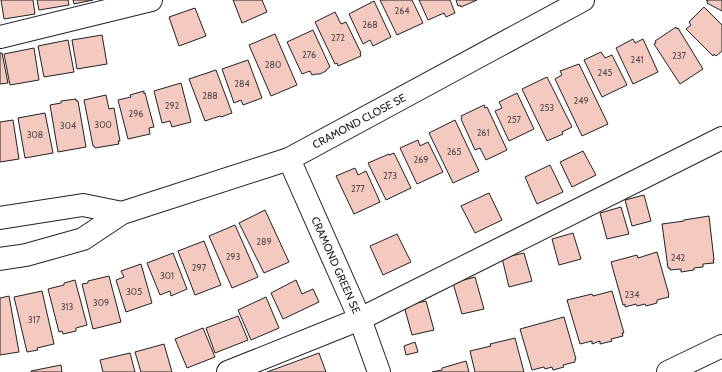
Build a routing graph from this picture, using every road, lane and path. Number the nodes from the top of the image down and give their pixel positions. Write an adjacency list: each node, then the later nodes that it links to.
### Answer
1 (151, 0): 3 (street)
2 (583, 0): 5 (street, CRAMOND CLOSE SE)
3 (0, 37)
4 (722, 138): 9 (street)
5 (289, 159): 6 (street, CRAMOND CLOSE SE); 9 (street, CRAMOND GREEN SE)
6 (122, 213): 7 (street); 8 (street, CRAMOND CLOSE SE)
7 (0, 218)
8 (0, 259)
9 (360, 319): 11 (street); 12 (street, CRAMOND GREEN SE)
10 (722, 346): 13 (street)
11 (228, 372)
12 (379, 372)
13 (668, 372)

